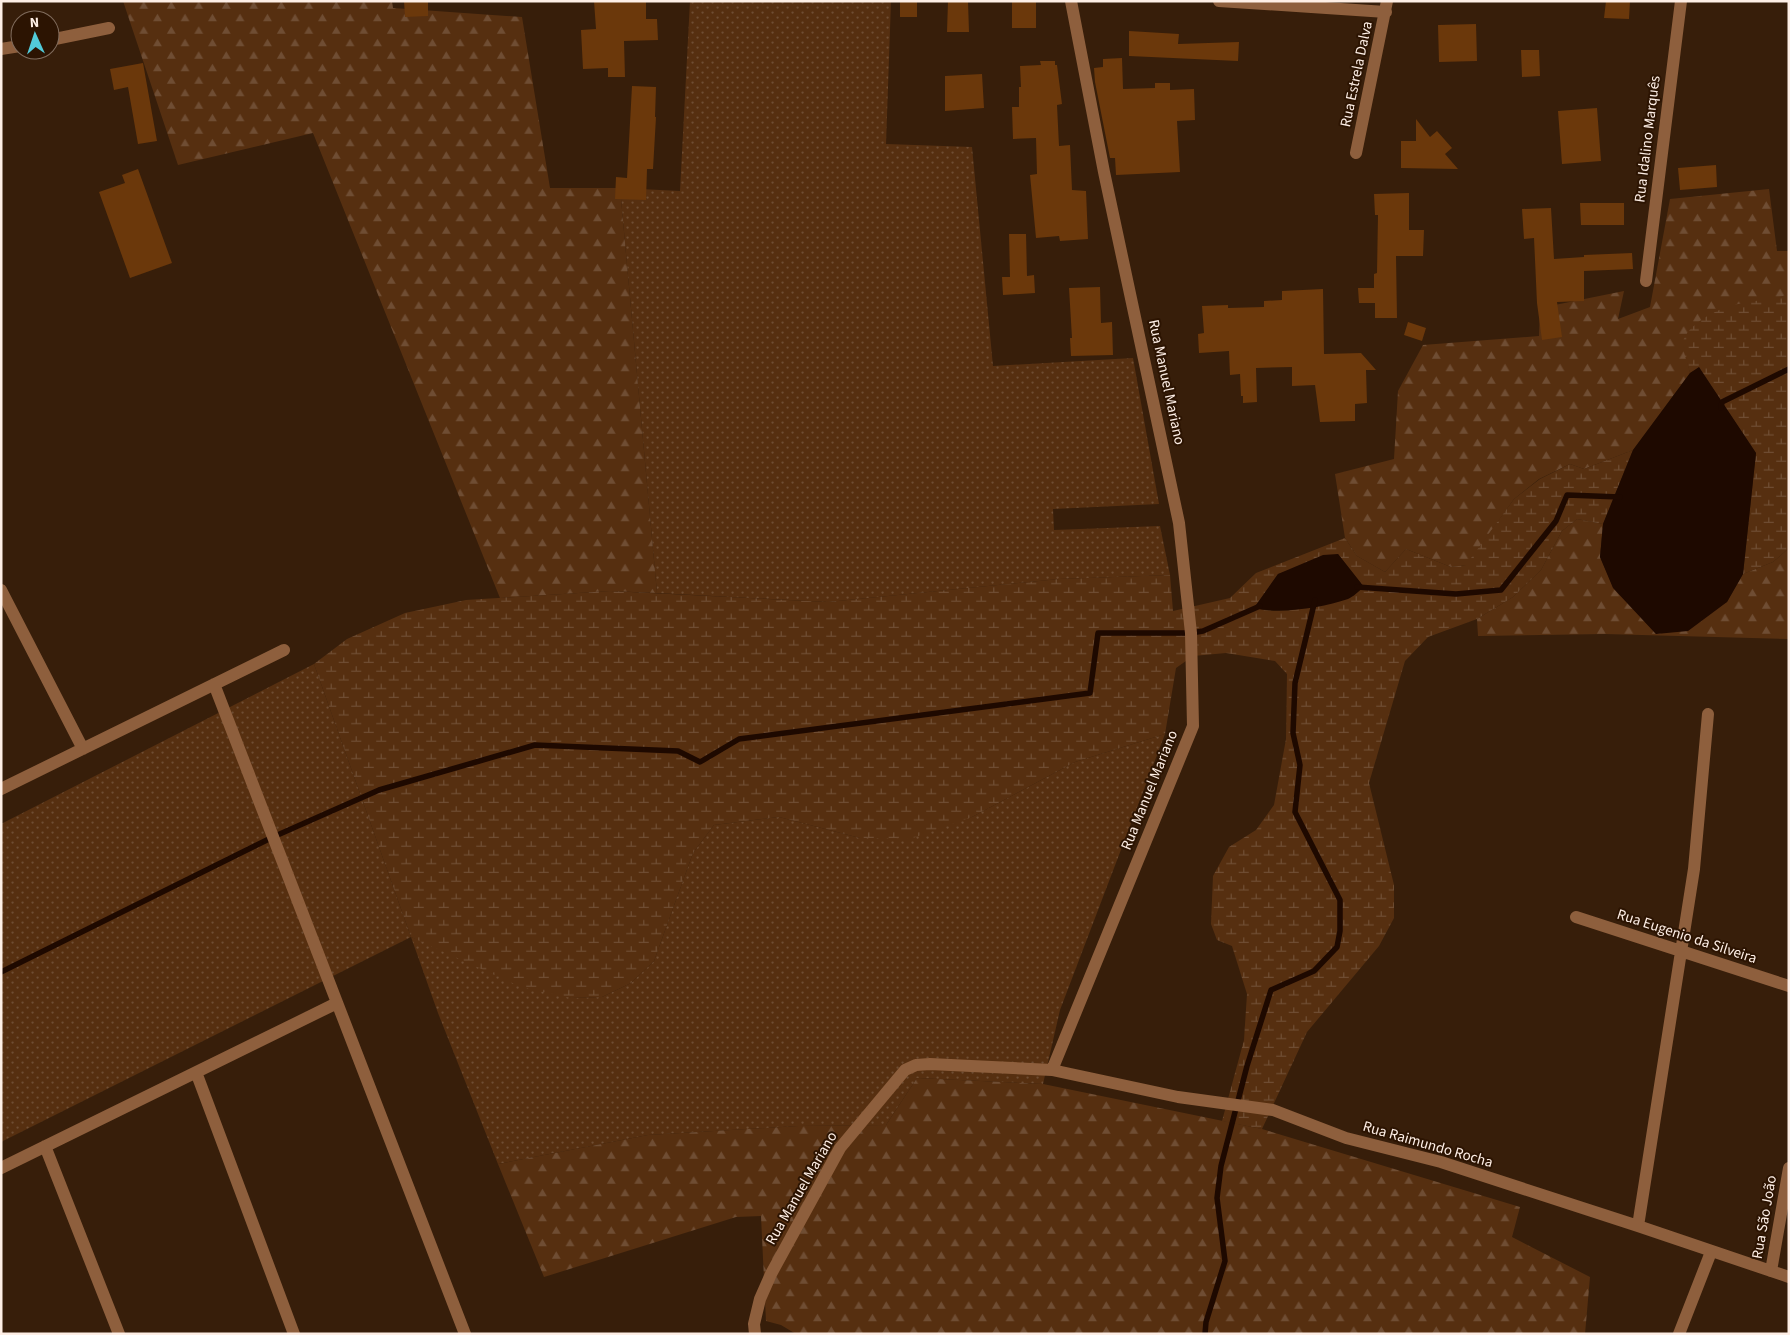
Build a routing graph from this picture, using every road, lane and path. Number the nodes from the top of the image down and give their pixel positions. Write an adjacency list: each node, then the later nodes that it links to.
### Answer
1 (1071, 1): 20 (street, Rua Manuel Mariano)
2 (1219, 1): 4 (street)
3 (1681, 1): 9 (street, Rua Idalino Marquês)
4 (1268, 3): 5 (street)
5 (1386, 6): 8 (street, Rua Estrela Dalva)
6 (109, 28): 7 (street)
7 (60, 38)
8 (1356, 153)
9 (1646, 281)
10 (1, 590): 14 (street)
11 (284, 650): 12 (street)
12 (214, 684): 14 (street); 19 (street)
13 (1708, 714): 17 (street)
14 (82, 749): 15 (street)
15 (1, 789)
16 (1576, 917): 17 (street, Rua Eugenio da Silveira)
17 (1682, 951): 18 (street, Rua Eugenio da Silveira); 25 (street)
18 (1789, 986)
19 (337, 1003): 21 (street); 31 (street)
20 (1052, 1070): 25 (street, Rua Raimundo Rocha); 32 (street, Rua Manuel Mariano)
21 (196, 1072): 22 (street); 30 (street)
22 (45, 1146): 23 (street); 29 (street)
23 (1, 1168)
24 (1789, 1168): 27 (street, Rua São João)
25 (1638, 1226): 26 (street, Rua Raimundo Rocha)
26 (1711, 1252): 27 (street, Rua Raimundo Rocha); 33 (street)
27 (1770, 1271): 28 (street, Rua Raimundo Rocha)
28 (1789, 1277)
29 (119, 1334)
30 (294, 1334)
31 (465, 1334)
32 (755, 1334)
33 (1679, 1334)

